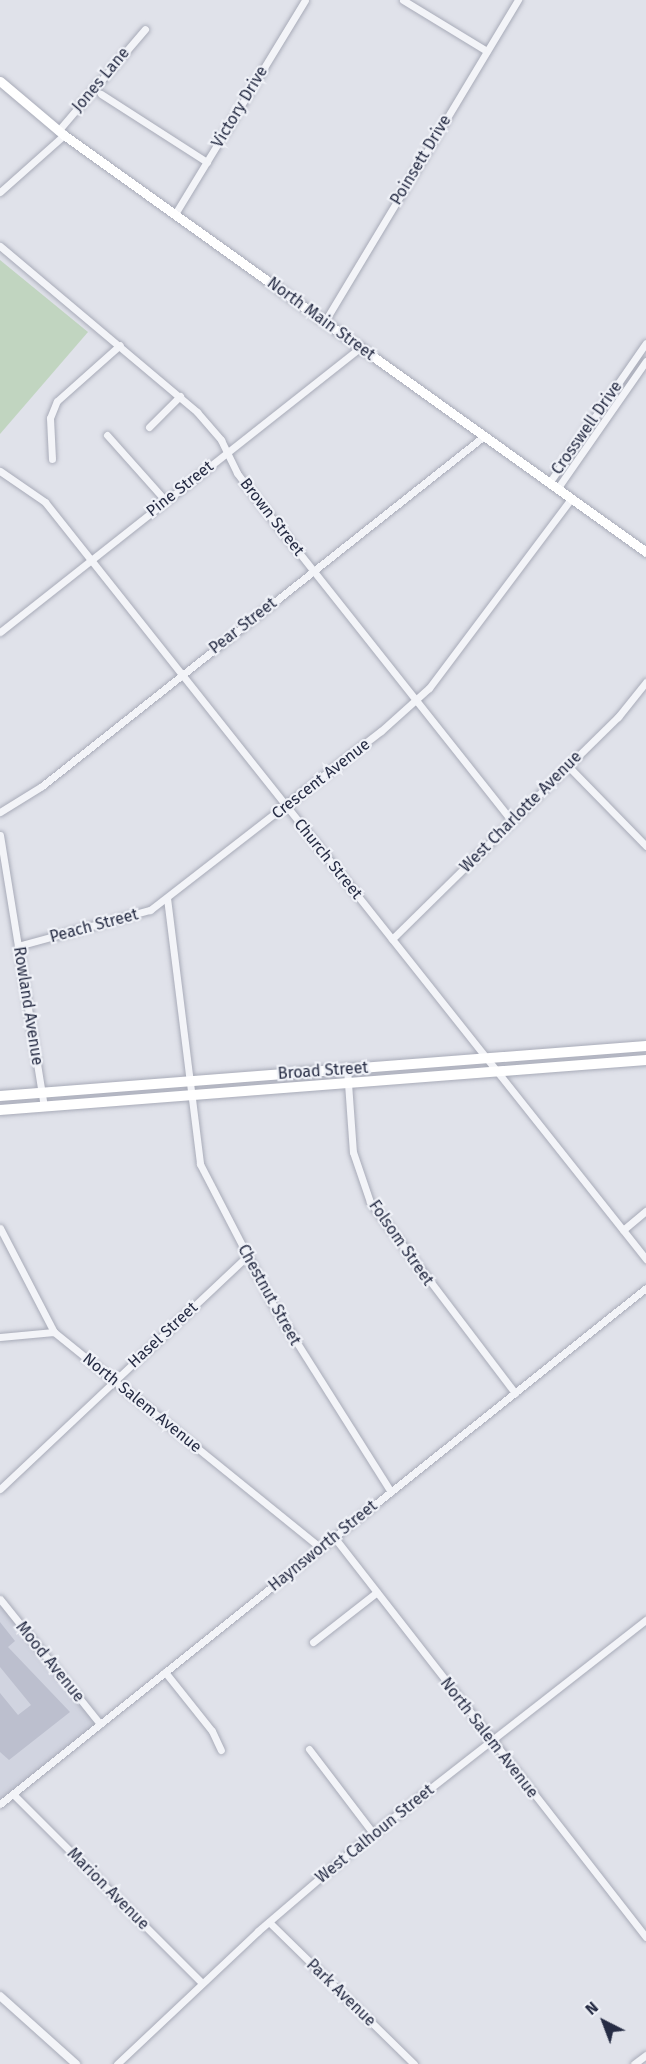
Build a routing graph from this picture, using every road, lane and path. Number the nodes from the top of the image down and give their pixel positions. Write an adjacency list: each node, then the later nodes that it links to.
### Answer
1 (305, 0): 9 (street, Victory Drive)
2 (403, 0): 5 (street)
3 (518, 0): 5 (street, Poinsett Drive)
4 (145, 29): 8 (street, Jones Lane)
5 (487, 51): 13 (street, Poinsett Drive)
6 (0, 81): 8 (main road, North Main Street)
7 (101, 94): 9 (street)
8 (61, 133): 10 (street, Jones Lane); 11 (main road, North Main Street)
9 (207, 162): 11 (street, Victory Drive)
10 (0, 192)
11 (175, 214): 13 (main road, North Main Street)
12 (0, 246): 15 (street, Brown Street)
13 (325, 321): 16 (main road, North Main Street)
14 (646, 344): 25 (street, Crosswell Drive)
15 (120, 345): 18 (street, Brown Street); 23 (street)
16 (361, 347): 21 (main road, North Main Street); 22 (street, Pine Street)
17 (646, 361): 25 (street, Crosswell Drive)
18 (180, 396): 19 (street); 22 (street, Brown Street)
19 (149, 427)
20 (107, 435): 27 (street)
21 (484, 436): 25 (main road, North Main Street); 30 (street, Pear Street)
22 (227, 452): 27 (street, Pine Street); 30 (street, Brown Street)
23 (52, 459)
24 (0, 471): 29 (street, Church Street)
25 (553, 486): 26 (main road, North Main Street)
26 (572, 499): 28 (main road, North Main Street); 34 (street, Crescent Avenue)
27 (165, 500): 29 (street, Pine Street)
28 (646, 552)
29 (90, 561): 31 (street, Pine Street); 32 (street, Church Street)
30 (314, 571): 32 (street, Pear Street); 34 (street, Brown Street)
31 (0, 632)
32 (182, 675): 36 (street, Church Street); 37 (street, Pear Street)
33 (646, 682): 35 (street, West Charlotte Avenue)
34 (416, 701): 36 (street, Crescent Avenue); 38 (street, Brown Street)
35 (568, 766): 38 (street, West Charlotte Avenue); 40 (street)
36 (286, 806): 41 (street, Crescent Avenue); 42 (street, Church Street)
37 (0, 812)
38 (512, 821): 42 (street, West Charlotte Avenue)
39 (0, 835): 43 (street, Rowland Avenue)
40 (646, 846)
41 (168, 898): 43 (street, Peach Street); 49 (street)
42 (392, 939): 45 (street, Church Street)
43 (18, 946): 51 (street, Rowland Avenue)
44 (646, 1046): 45 (main road, Broad Street)
45 (487, 1058): 47 (main road, Broad Street); 48 (street, Church Street)
46 (646, 1060): 48 (main road, Broad Street)
47 (348, 1069): 49 (main road, Broad Street); 50 (street, Folsom Street)
48 (497, 1072): 50 (main road, Broad Street); 58 (street, Church Street)
49 (187, 1081): 51 (main road, Broad Street); 52 (street, Chestnut Street)
50 (348, 1083): 52 (main road, Broad Street); 65 (street, Folsom Street)
51 (41, 1092): 53 (main road, Broad Street); 54 (street, Rowland Avenue)
52 (189, 1095): 54 (main road, Broad Street); 59 (street, Chestnut Street)
53 (0, 1096)
54 (44, 1106): 55 (main road, Broad Street)
55 (0, 1110)
56 (646, 1211): 58 (street)
57 (0, 1228): 62 (street, North Salem Avenue)
58 (622, 1230): 60 (street, Church Street)
59 (247, 1256): 64 (street, Hasel Street); 67 (street, Chestnut Street)
60 (646, 1259)
61 (646, 1288): 65 (street, Haynsworth Street)
62 (54, 1332): 63 (street); 64 (street, North Salem Avenue)
63 (0, 1337)
64 (114, 1381): 66 (street, Hasel Street); 69 (street, North Salem Avenue)
65 (515, 1393): 67 (street, Haynsworth Street)
66 (0, 1489)
67 (391, 1492): 68 (street, Haynsworth Street)
68 (334, 1537): 69 (street, Haynsworth Street); 70 (street, North Salem Avenue)
69 (321, 1548): 74 (street, Haynsworth Street)
70 (376, 1592): 73 (street); 76 (street, North Salem Avenue)
71 (0, 1599): 75 (street, Mood Avenue)
72 (646, 1620): 76 (street, West Calhoun Street)
73 (313, 1642)
74 (165, 1672): 75 (street, Haynsworth Street); 78 (street)
75 (100, 1724): 79 (street, Haynsworth Street)
76 (492, 1742): 81 (street, West Calhoun Street); 83 (street, North Salem Avenue)
77 (309, 1749): 81 (street)
78 (221, 1750)
79 (13, 1794): 80 (street, Haynsworth Street); 84 (street, Marion Avenue)
80 (0, 1804)
81 (373, 1833): 82 (street, West Calhoun Street)
82 (269, 1922): 84 (street, West Calhoun Street); 89 (street, Park Avenue)
83 (646, 1937)
84 (202, 1983): 88 (street, West Calhoun Street)
85 (0, 1996): 87 (street)
86 (646, 2055): 90 (street)
87 (76, 2064)
88 (117, 2064)
89 (414, 2064)
90 (634, 2064)

